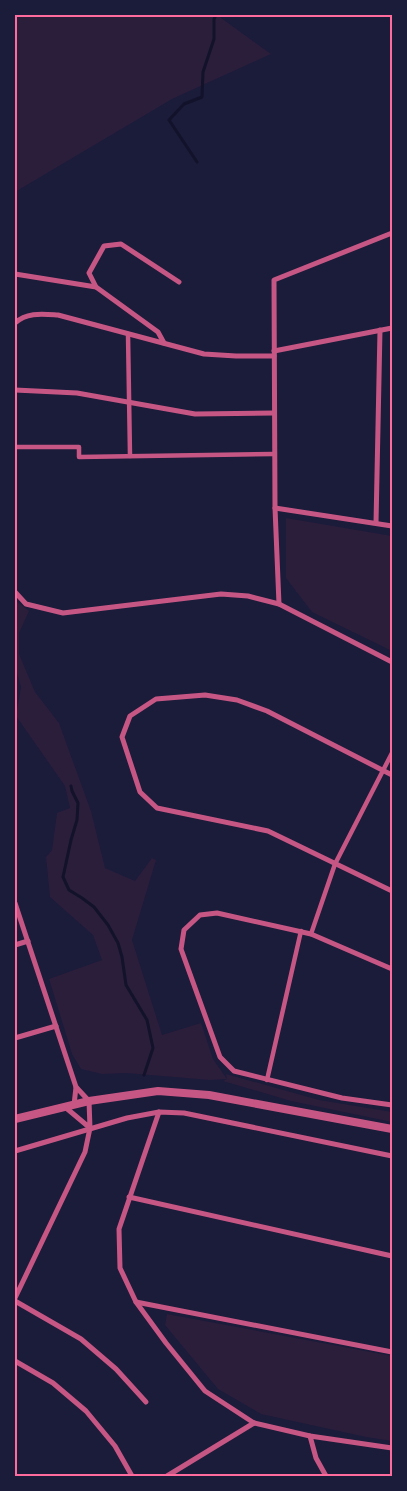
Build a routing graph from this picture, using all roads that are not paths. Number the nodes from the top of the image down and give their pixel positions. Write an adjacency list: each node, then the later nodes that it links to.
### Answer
1 (392, 233): 10 (street)
2 (15, 274): 4 (street)
3 (179, 282): 4 (street)
4 (96, 287): 9 (street)
5 (15, 323): 8 (street)
6 (392, 328): 7 (street)
7 (380, 330): 10 (street); 18 (street)
8 (128, 334): 9 (street); 12 (street)
9 (164, 343): 10 (street)
10 (274, 353): 13 (street)
11 (15, 390): 12 (street)
12 (129, 402): 13 (street); 16 (street)
13 (274, 413): 15 (street)
14 (15, 447): 16 (street)
15 (274, 454): 16 (street); 17 (street)
16 (130, 456)
17 (274, 508): 18 (street); 21 (street)
18 (376, 523): 19 (street)
19 (392, 526)
20 (15, 592): 21 (street)
21 (279, 604): 22 (street)
22 (392, 662)
23 (392, 753): 24 (street)
24 (383, 771): 25 (street); 26 (street); 26 (street)
25 (392, 775)
26 (336, 864): 27 (street); 30 (street)
27 (392, 891)
28 (15, 903): 31 (street)
29 (301, 931): 30 (street); 36 (street); 36 (street)
30 (310, 934): 33 (street)
31 (28, 941): 32 (street); 34 (street)
32 (15, 945)
33 (392, 969)
34 (56, 1026): 35 (street); 37 (street)
35 (15, 1038)
36 (266, 1080): 39 (street)
37 (76, 1086): 38 (street); 40 (street)
38 (89, 1101): 40 (street); 43 (street); 44 (street)
39 (392, 1105)
40 (70, 1106): 42 (street); 43 (street)
41 (159, 1112): 43 (street); 46 (street); 47 (street)
42 (15, 1120)
43 (90, 1128): 45 (street); 49 (street)
44 (392, 1129)
45 (15, 1151)
46 (392, 1156)
47 (129, 1197): 48 (street); 50 (street)
48 (392, 1256)
49 (15, 1300): 53 (street)
50 (136, 1302): 51 (street); 54 (street)
51 (392, 1352)
52 (15, 1361): 57 (street)
53 (146, 1402)
54 (254, 1423): 55 (street); 58 (street)
55 (310, 1436): 56 (street); 59 (street)
56 (392, 1448)
57 (132, 1476)
58 (167, 1476)
59 (326, 1476)

